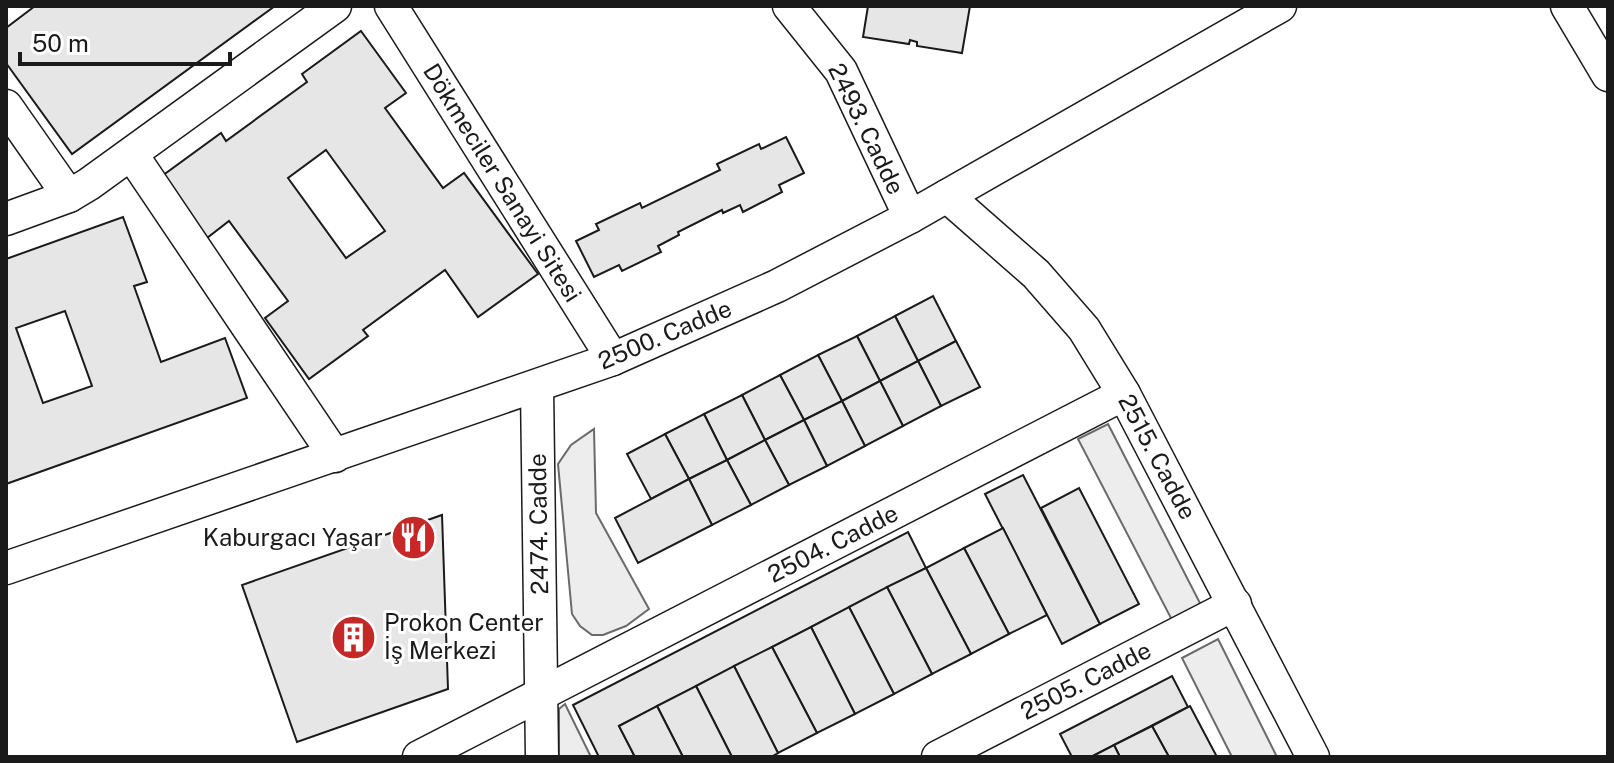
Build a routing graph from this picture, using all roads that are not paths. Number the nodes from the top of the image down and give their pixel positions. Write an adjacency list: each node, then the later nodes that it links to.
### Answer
1 (335, 6): 8 (street)
2 (391, 6): 13 (street, Dökmeciler Sanayi Sitesi)
3 (789, 6): 11 (street, 2493. Cadde)
4 (1280, 6): 10 (street, 2500. Cadde)
5 (1567, 6): 6 (street)
6 (1608, 75)
7 (6, 106): 9 (street)
8 (132, 155): 9 (street); 16 (street)
9 (69, 196): 12 (street)
10 (947, 196): 11 (street, 2500. Cadde); 15 (street, 2515. Cadde)
11 (910, 217): 13 (street, 2500. Cadde)
12 (6, 219)
13 (613, 359): 14 (street, 2500. Cadde)
14 (537, 387): 16 (street, 2500. Cadde); 19 (street, 2474. Cadde)
15 (1124, 394): 18 (street, 2515. Cadde); 19 (street, 2504. Cadde)
16 (335, 456): 17 (street, 2500. Cadde)
17 (6, 568)
18 (1235, 604): 22 (street, 2505. Cadde); 23 (street, 2515. Cadde)
19 (543, 694): 20 (street, 2504. Cadde); 21 (street, 2474. Cadde)
20 (419, 757)
21 (542, 757)
22 (938, 757)
23 (1313, 757)

